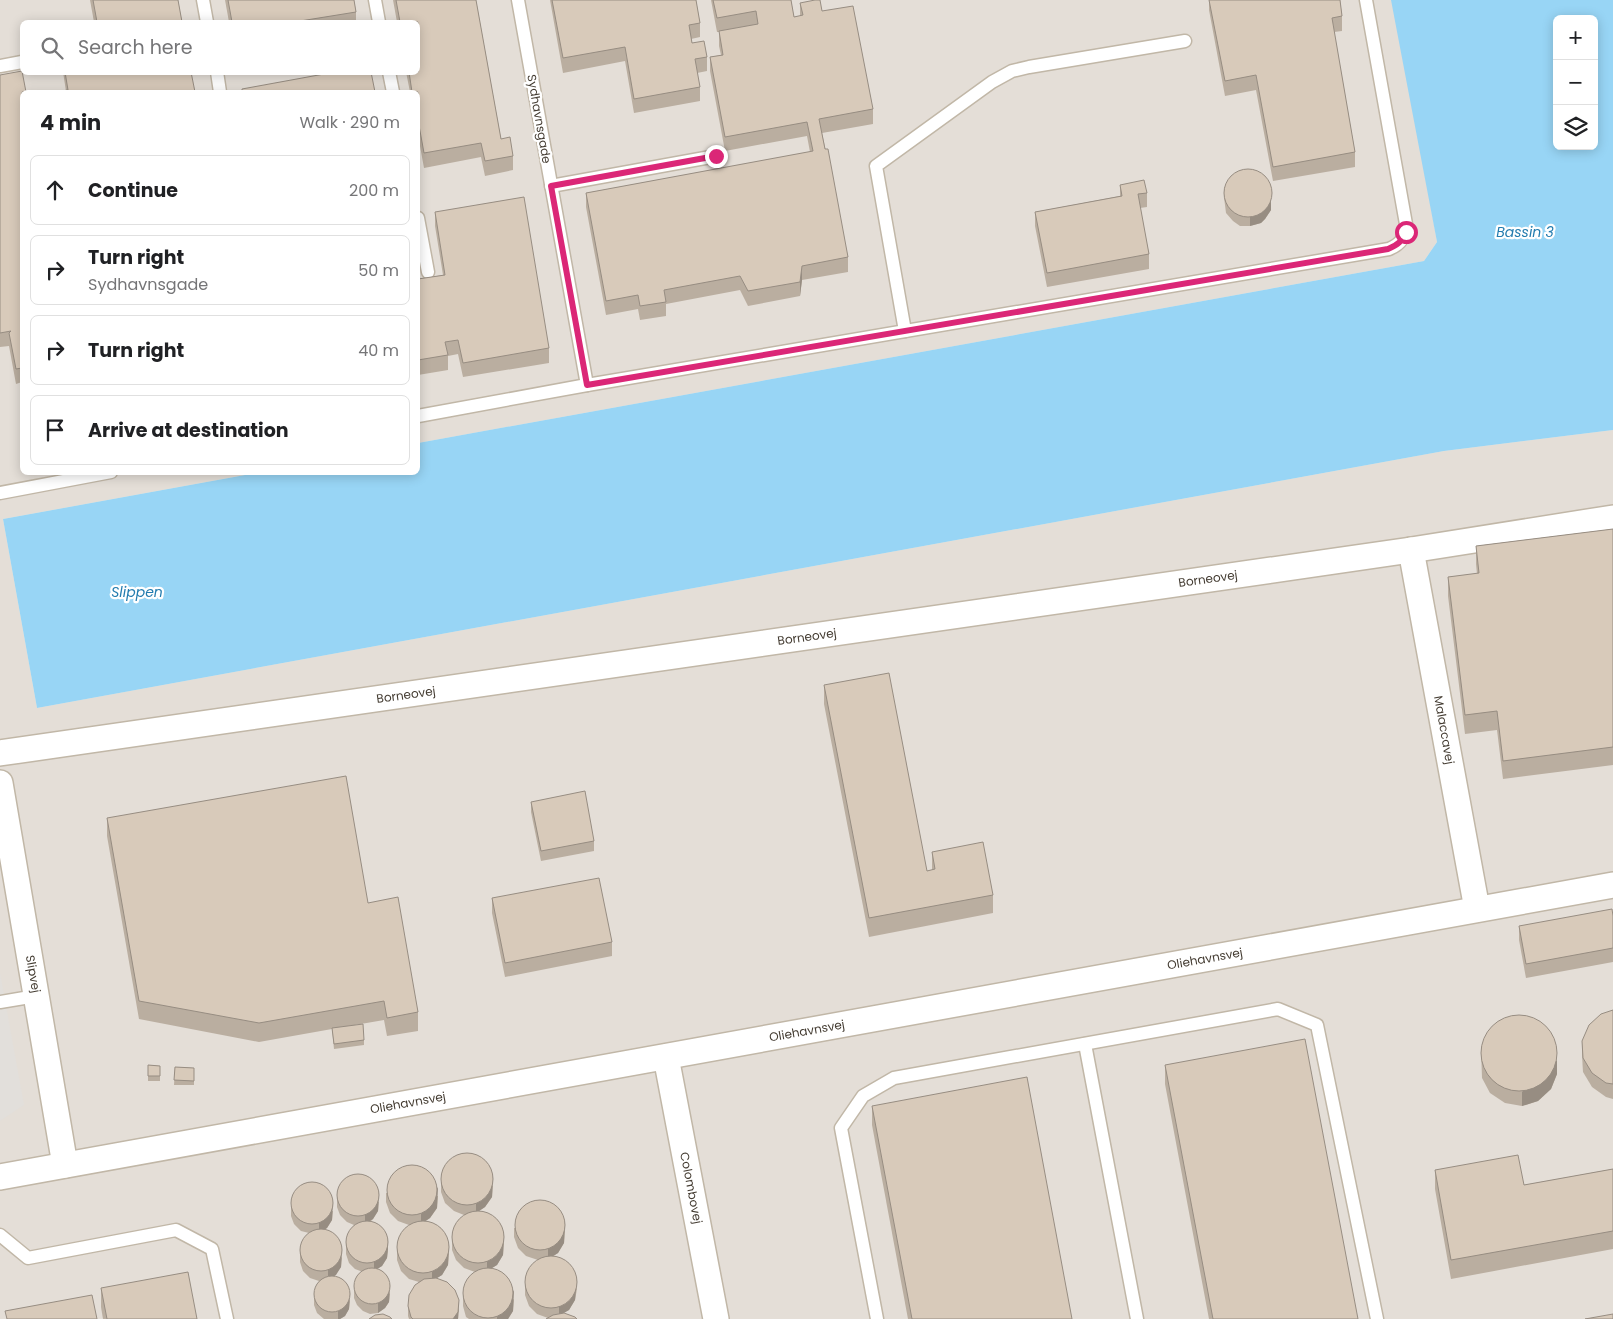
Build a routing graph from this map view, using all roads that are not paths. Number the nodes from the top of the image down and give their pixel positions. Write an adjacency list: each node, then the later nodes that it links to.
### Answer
1 (203, 0): 5 (lane)
2 (375, 0): 6 (lane)
3 (518, 0): 15 (lane, Sydhavnsgade)
4 (1366, 0): 18 (lane)
5 (207, 20)
6 (379, 20)
7 (1185, 42): 18 (lane)
8 (20, 62): 9 (lane)
9 (0, 66)
10 (217, 75): 12 (lane)
11 (390, 75): 13 (lane)
12 (220, 90)
13 (393, 90)
14 (716, 156): 15 (lane)
15 (551, 186): 19 (lane, Sydhavnsgade)
16 (420, 229): 17 (lane)
17 (428, 272)
18 (905, 331): 19 (lane)
19 (587, 385): 20 (lane)
20 (420, 416)
21 (95, 475): 22 (lane)
22 (0, 493)
23 (1613, 518): 24 (street, Borneovej)
24 (1411, 550): 25 (street, Borneovej); 28 (street, Malaccavej)
25 (0, 753)
26 (0, 783): 29 (street, Slipvej)
27 (1613, 885): 28 (street, Oliehavnsvej)
28 (1477, 910): 32 (street, Oliehavnsvej)
29 (36, 996): 30 (lane); 33 (street, Slipvej)
30 (0, 1002)
31 (1085, 1044): 38 (lane); 39 (lane); 40 (lane)
32 (666, 1056): 33 (street, Oliehavnsvej); 37 (street, Colombovej)
33 (65, 1165): 34 (street, Oliehavnsvej)
34 (0, 1177)
35 (0, 1234): 36 (lane)
36 (227, 1319)
37 (716, 1319)
38 (877, 1319)
39 (1137, 1319)
40 (1377, 1319)

